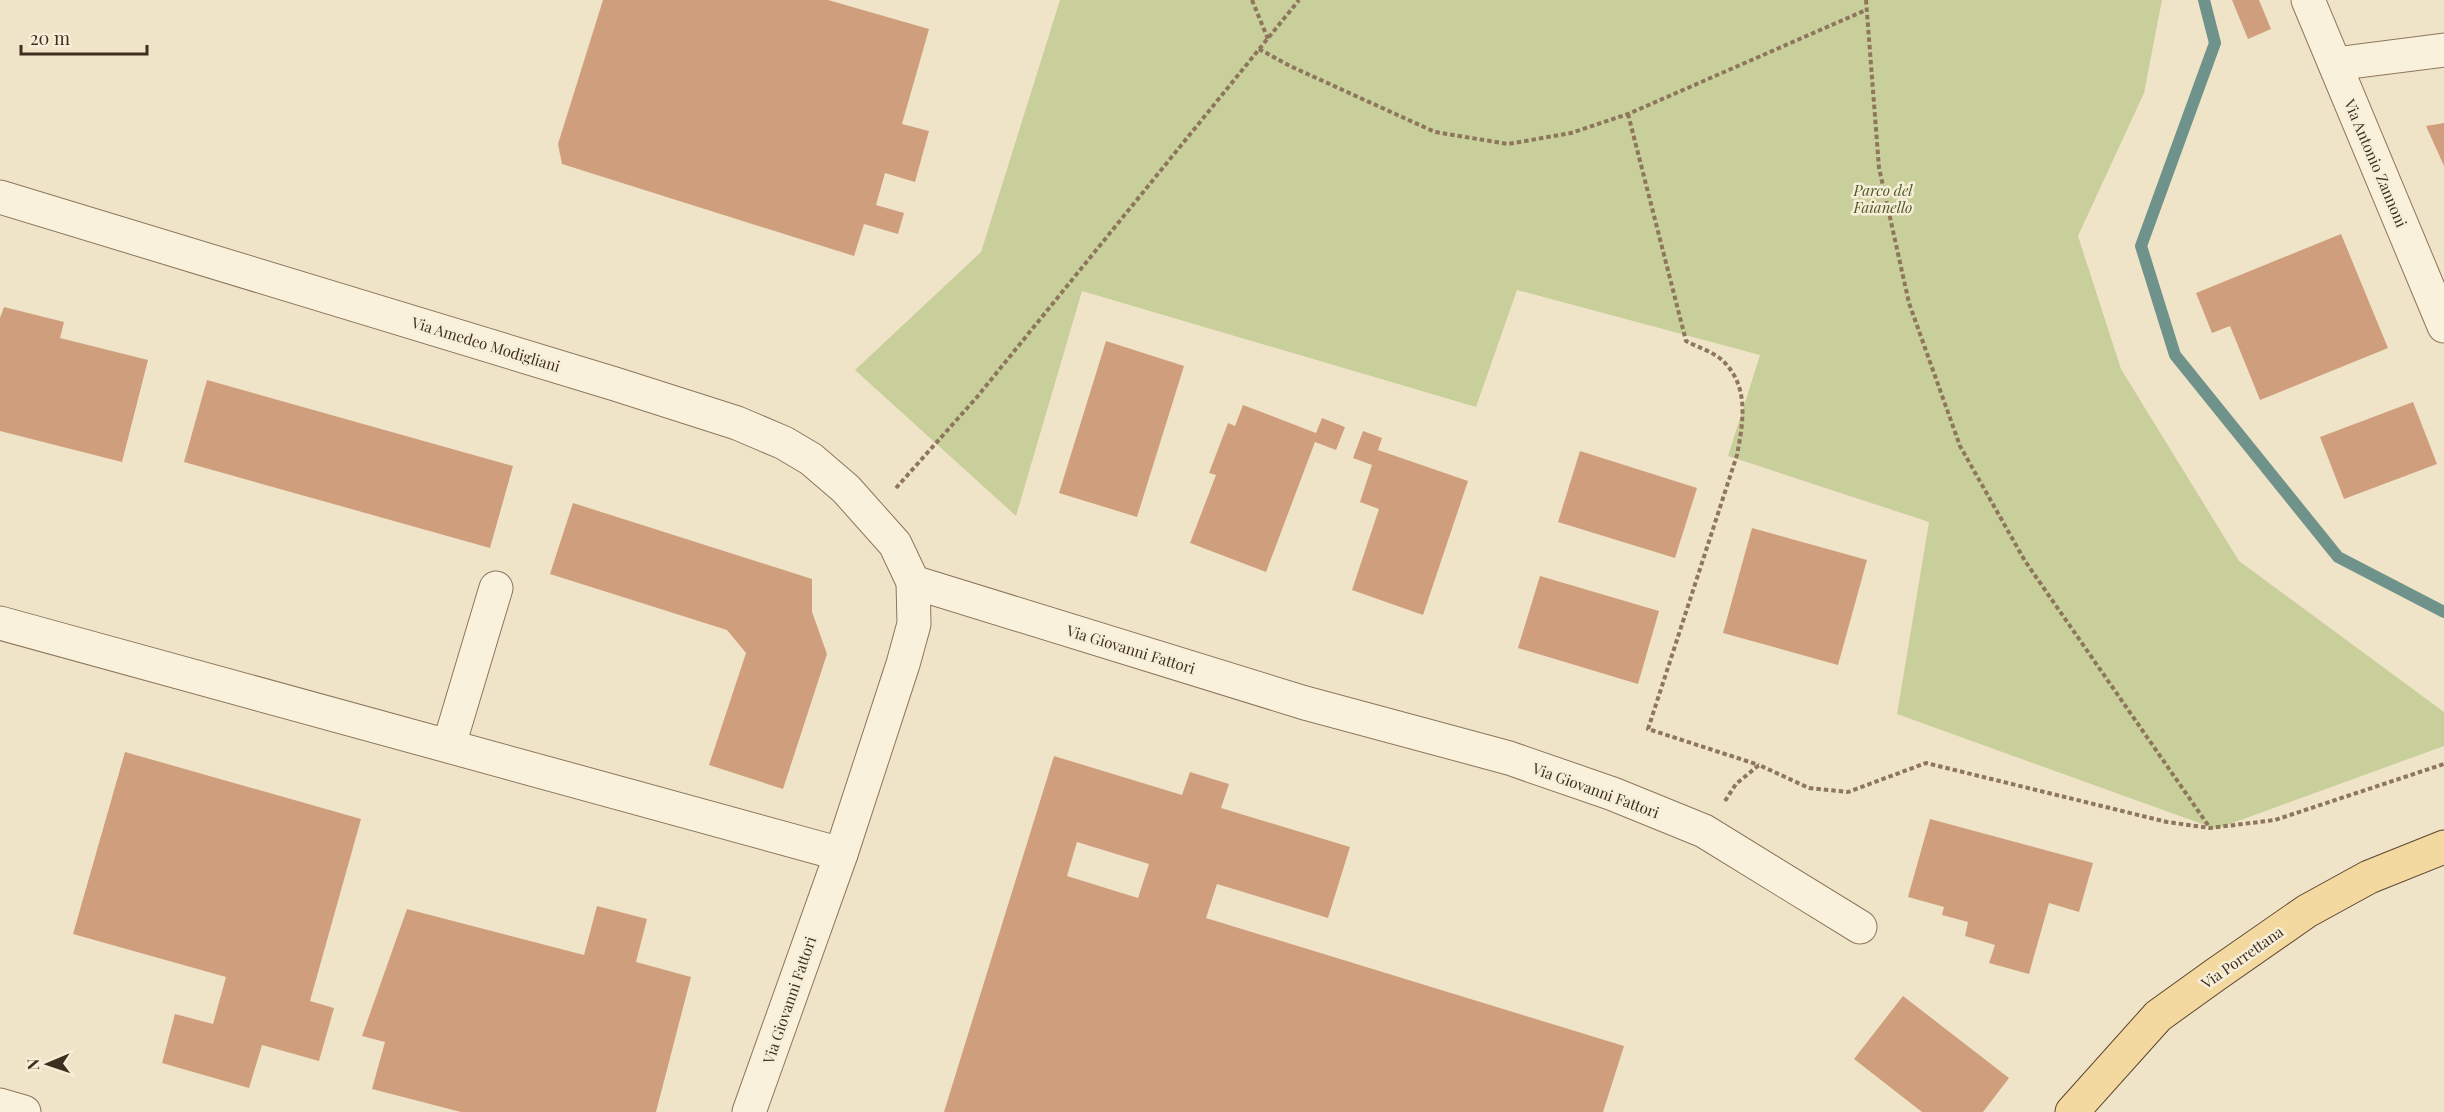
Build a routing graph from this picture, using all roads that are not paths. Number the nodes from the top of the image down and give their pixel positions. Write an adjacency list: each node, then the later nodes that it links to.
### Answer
1 (2308, 0): 3 (street, Via Antonio Zannoni)
2 (2444, 50): 3 (street)
3 (2335, 64): 5 (street, Via Antonio Zannoni)
4 (0, 197): 6 (street, Via Amedeo Modigliani)
5 (2444, 326)
6 (913, 582): 11 (street, Via Giovanni Fattori); 12 (street, Via Giovanni Fattori)
7 (496, 588): 9 (street)
8 (0, 623): 9 (street)
9 (449, 745): 11 (street)
10 (2444, 847): 16 (main road, Via Porrettana)
11 (841, 854): 15 (street, Via Giovanni Fattori)
12 (1860, 927)
13 (0, 1105): 14 (street)
14 (24, 1112)
15 (749, 1112)
16 (2072, 1112)

